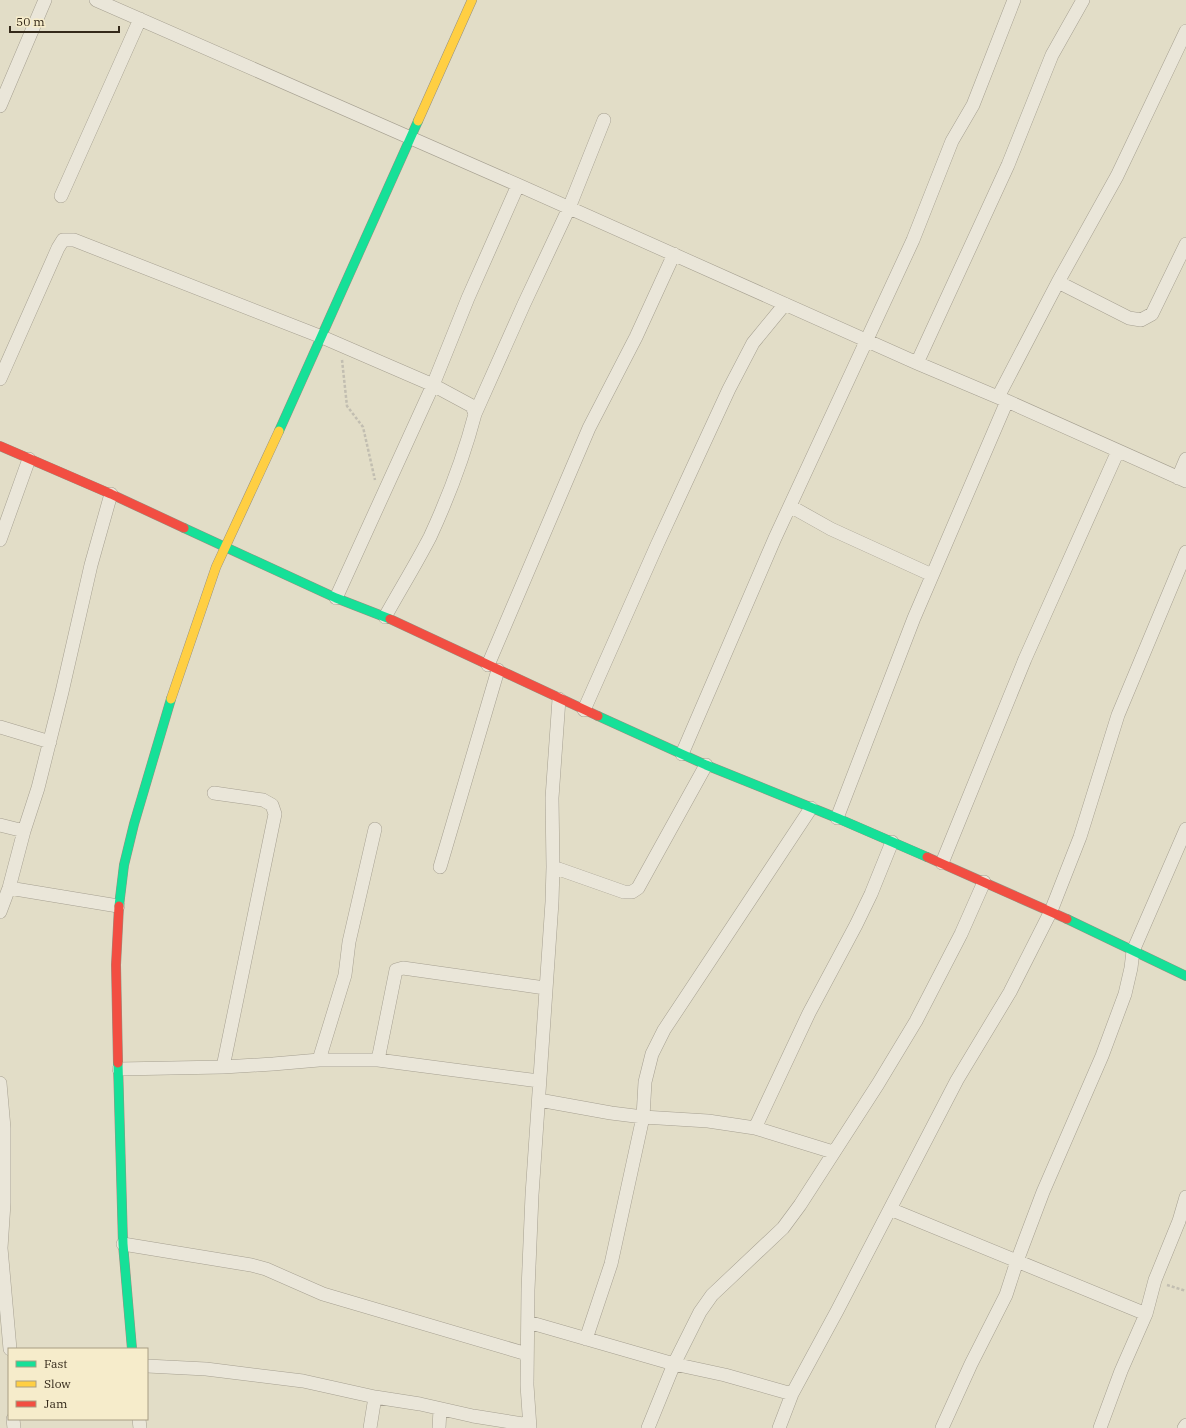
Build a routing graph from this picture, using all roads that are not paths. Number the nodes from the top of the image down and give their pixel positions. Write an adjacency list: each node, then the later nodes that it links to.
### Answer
1 (45, 0): 8 (street)
2 (96, 0): 6 (street)
3 (472, 0): 10 (street)
4 (1014, 0): 19 (street)
5 (1083, 0): 20 (street)
6 (140, 20): 10 (street); 12 (street)
7 (1186, 31): 16 (street)
8 (0, 106)
9 (604, 120): 13 (street)
10 (411, 139): 11 (street); 18 (street)
11 (518, 185): 13 (street); 22 (street)
12 (62, 196)
13 (569, 208): 15 (street); 24 (street)
14 (1186, 244): 16 (street)
15 (674, 254): 17 (street); 38 (street)
16 (1058, 282): 23 (street)
17 (786, 304): 19 (street); 40 (street)
18 (322, 337): 21 (street); 22 (street); 33 (street)
19 (867, 340): 20 (street); 31 (street)
20 (917, 363): 23 (street)
21 (0, 379)
22 (433, 385): 24 (street); 36 (street)
23 (1002, 399): 26 (street); 35 (street)
24 (475, 414): 37 (street)
25 (0, 446): 27 (street)
26 (1118, 451): 29 (street); 53 (street)
27 (30, 459): 30 (street); 32 (street)
28 (1186, 459): 29 (street)
29 (1182, 480)
30 (111, 494): 33 (street); 42 (street)
31 (790, 506): 35 (street); 43 (street)
32 (0, 540)
33 (225, 547): 36 (street); 58 (street)
34 (1186, 552): 59 (street)
35 (932, 575): 47 (street)
36 (336, 598): 37 (street)
37 (385, 617): 38 (street)
38 (493, 668): 39 (street); 54 (street)
39 (559, 699): 40 (street); 55 (street)
40 (584, 710): 43 (street)
41 (0, 728): 42 (street)
42 (50, 742): 51 (street)
43 (682, 754): 44 (street)
44 (706, 765): 46 (street); 55 (street)
45 (214, 793): 66 (street)
46 (812, 808): 47 (street); 71 (street)
47 (837, 818): 52 (street)
48 (0, 825): 51 (street)
49 (375, 829): 64 (street)
50 (1186, 829): 61 (street)
51 (24, 831): 57 (street)
52 (892, 842): 53 (street); 72 (street)
53 (942, 863): 56 (street)
54 (440, 867)
55 (553, 867): 63 (street)
56 (984, 882): 59 (street); 73 (street)
57 (9, 888): 58 (street); 60 (street)
58 (118, 906): 67 (street)
59 (1051, 911): 61 (street); 76 (street)
60 (0, 912)
61 (1133, 951): 62 (street); 78 (street)
62 (1186, 976)
63 (545, 988): 65 (street); 68 (street)
64 (319, 1060): 65 (street); 66 (street)
65 (378, 1060): 68 (street)
66 (223, 1067): 67 (street)
67 (119, 1069): 77 (street)
68 (539, 1081): 70 (street)
69 (0, 1083): 75 (street)
70 (539, 1100): 71 (street); 80 (street)
71 (643, 1117): 72 (street); 81 (street)
72 (755, 1128): 73 (street)
73 (834, 1152): 85 (street)
74 (1186, 1198): 79 (street)
75 (2, 1203): 82 (street)
76 (890, 1209): 78 (street); 87 (street)
77 (124, 1244): 83 (street); 84 (street)
78 (1017, 1261): 79 (street); 96 (street)
79 (1146, 1314): 97 (street)
80 (528, 1322): 81 (street); 84 (street)
81 (586, 1339): 85 (street)
82 (10, 1348)
83 (132, 1348)
84 (527, 1354): 91 (street)
85 (674, 1364): 87 (street); 94 (street)
86 (148, 1366): 88 (street)
87 (792, 1394): 95 (street)
88 (375, 1397): 89 (street); 92 (street)
89 (440, 1409): 91 (street); 93 (street)
90 (1186, 1425): 98 (street)
91 (530, 1427)
92 (370, 1428)
93 (440, 1428)
94 (648, 1428)
95 (779, 1428)
96 (942, 1428)
97 (1100, 1428)
98 (1184, 1428)

